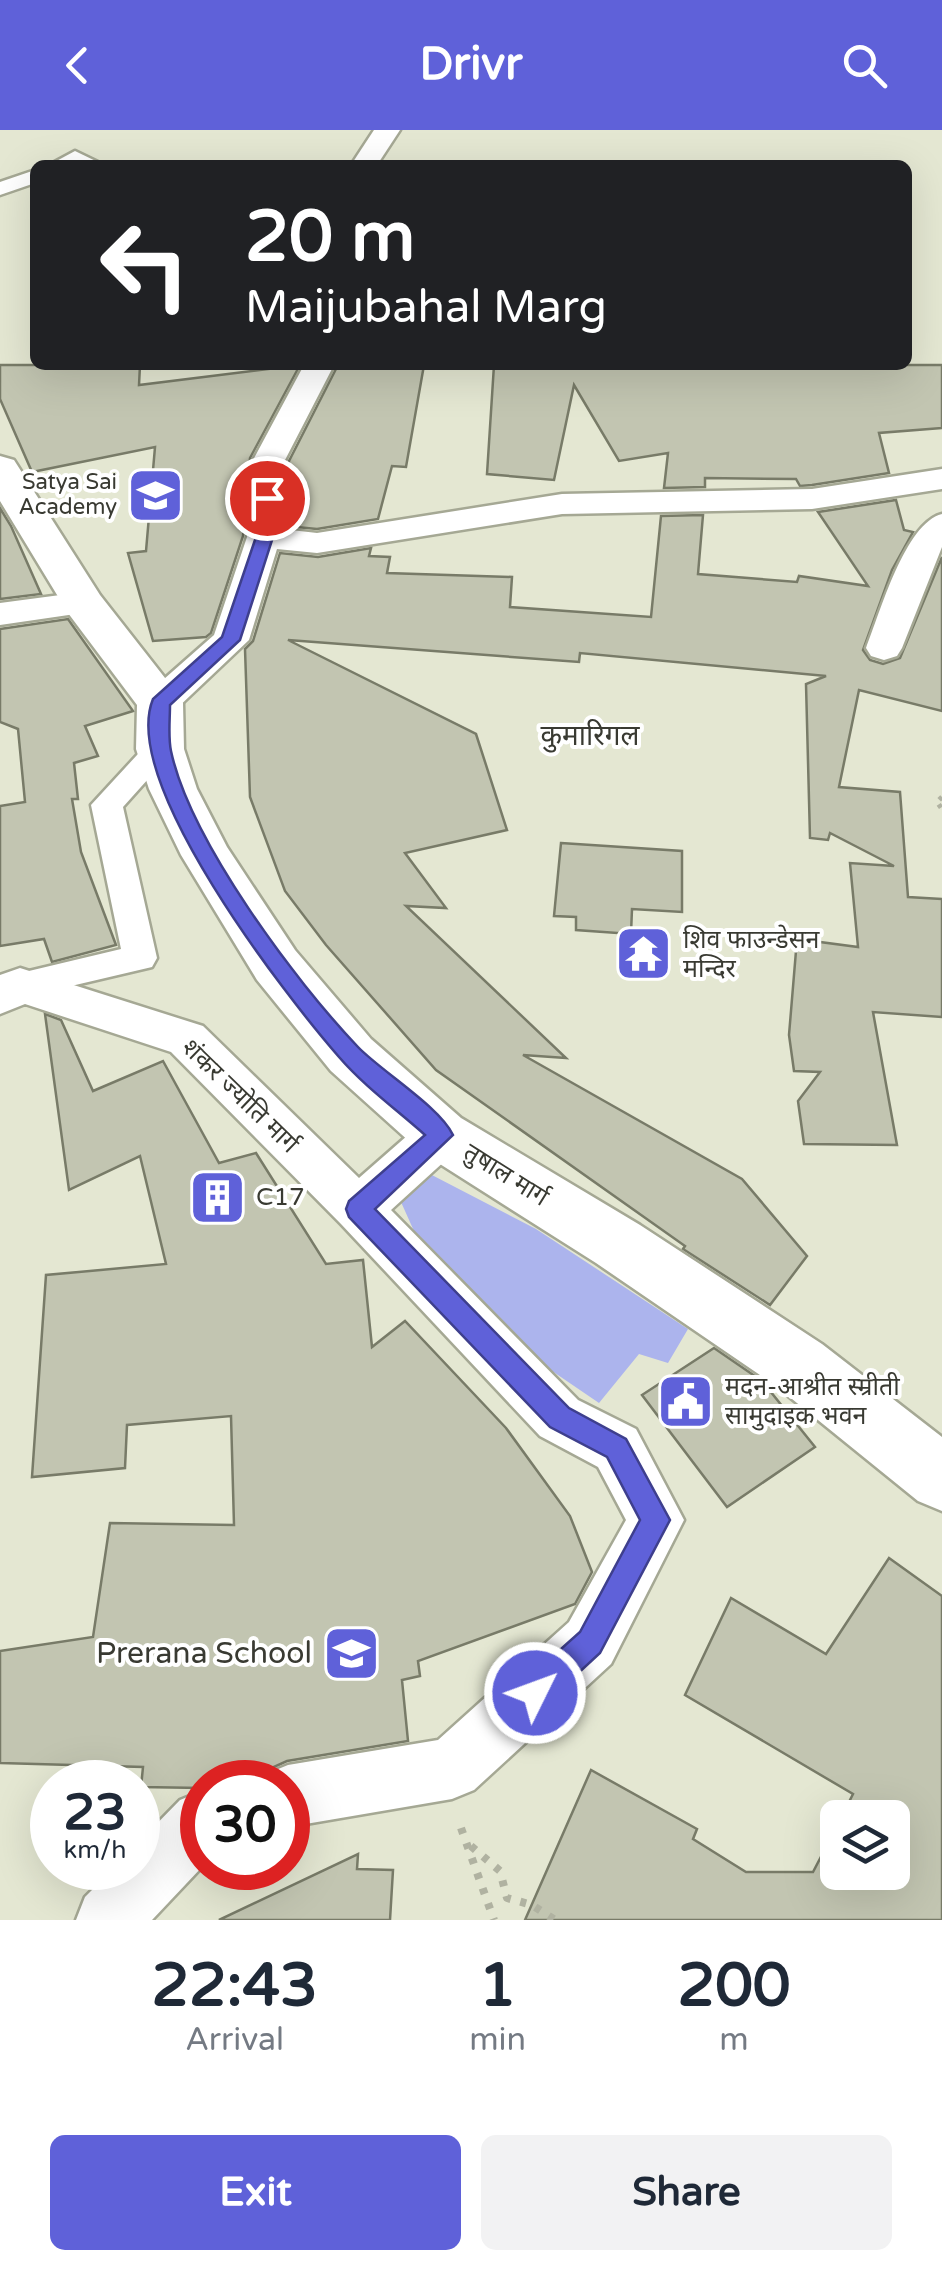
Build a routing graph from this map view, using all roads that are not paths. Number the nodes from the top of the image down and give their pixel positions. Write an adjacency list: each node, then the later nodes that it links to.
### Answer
1 (387, 130): 2 (street)
2 (367, 160)
3 (30, 178): 4 (street)
4 (0, 189)
5 (316, 370): 9 (street)
6 (0, 468): 10 (street, तुषाल मार्ग)
7 (942, 478): 9 (street)
8 (942, 524): 12 (street)
9 (264, 537): 13 (street)
10 (83, 603): 11 (street); 13 (street, तुषाल मार्ग)
11 (0, 614)
12 (884, 648)
13 (160, 726): 14 (street); 15 (street, तुषाल मार्ग)
14 (10, 991): 16 (street, शंकर ज्योति मार्ग)
15 (441, 1135): 16 (street); 17 (street, तुषाल मार्ग)
16 (358, 1209): 18 (street, शंकर ज्योति मार्ग)
17 (942, 1478)
18 (310, 1792)
19 (180, 1845): 20 (street)
20 (108, 1920)

